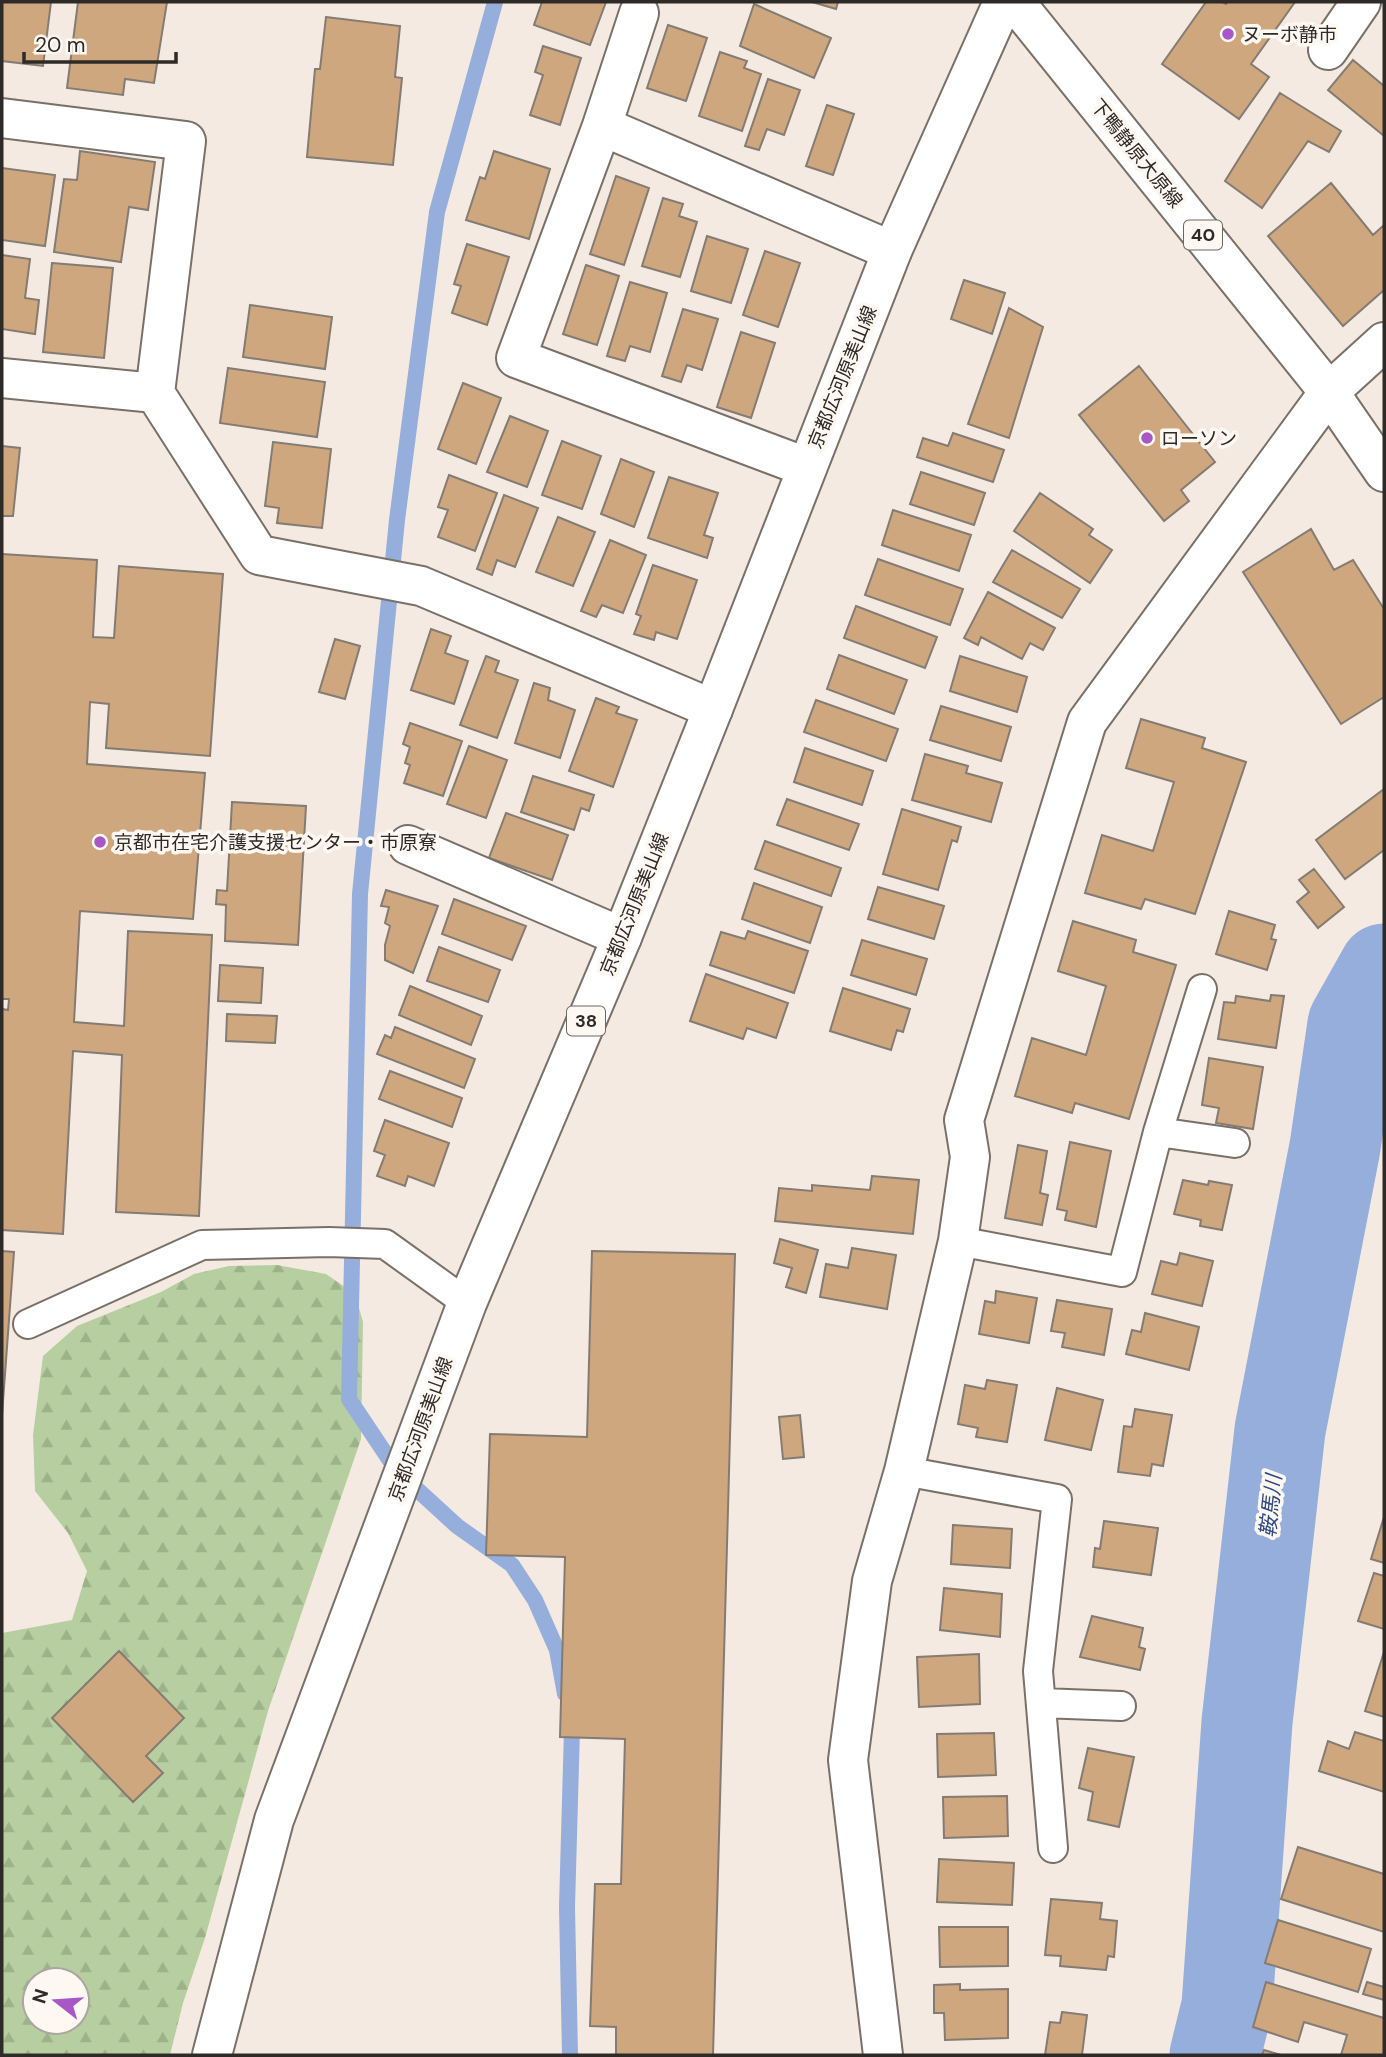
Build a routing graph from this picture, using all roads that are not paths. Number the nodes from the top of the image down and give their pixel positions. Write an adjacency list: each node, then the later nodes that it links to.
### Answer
1 (1003, 2): 8 (street, 京都広河原美山線 / 38)
2 (1015, 2): 11 (street, 下鴨静原大原線 / 40)
3 (1361, 2): 5 (street)
4 (639, 13): 7 (street)
5 (1328, 50)
6 (2, 118): 12 (street)
7 (602, 126): 8 (street); 13 (street)
8 (891, 251): 13 (street, 京都広河原美山線 / 38)
9 (1384, 342): 11 (street)
10 (2, 378): 12 (street)
11 (1329, 392): 14 (street, 下鴨静原大原線 / 40); 21 (street)
12 (155, 393): 15 (street)
13 (806, 467): 15 (street, 京都広河原美山線 / 38)
14 (1384, 472)
15 (713, 709): 17 (street, 京都広河原美山線 / 38)
16 (408, 845): 17 (street)
17 (622, 937): 22 (street, 京都広河原美山線 / 38)
18 (1202, 989): 19 (lane)
19 (1158, 1132): 20 (lane); 21 (lane)
20 (1236, 1143)
21 (958, 1241): 24 (street)
22 (467, 1303): 23 (lane); 28 (street, 京都広河原美山線 / 38)
23 (28, 1324)
24 (904, 1471): 25 (lane); 29 (street)
25 (1041, 1703): 26 (lane); 27 (lane)
26 (1121, 1706)
27 (1053, 1848)
28 (212, 2055)
29 (883, 2055)

